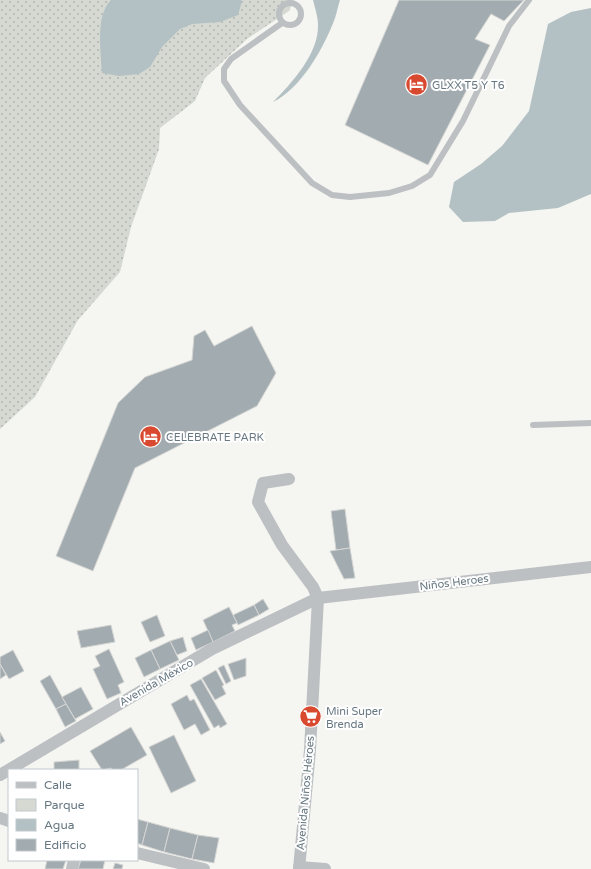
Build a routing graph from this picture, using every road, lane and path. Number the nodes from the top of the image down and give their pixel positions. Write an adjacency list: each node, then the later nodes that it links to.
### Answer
1 (529, 0): 3 (lane)
2 (285, 2): 3 (lane); 3 (lane)
3 (282, 23)
4 (591, 423): 5 (lane)
5 (533, 425)
6 (289, 479): 8 (street)
7 (591, 567): 8 (street, Niños Heroes)
8 (318, 598): 9 (street, Avenida México); 11 (street, Avenida Niños Héroes)
9 (10, 769)
10 (138, 853): 12 (street)
11 (299, 868): 13 (street)
12 (204, 869)
13 (325, 869)

